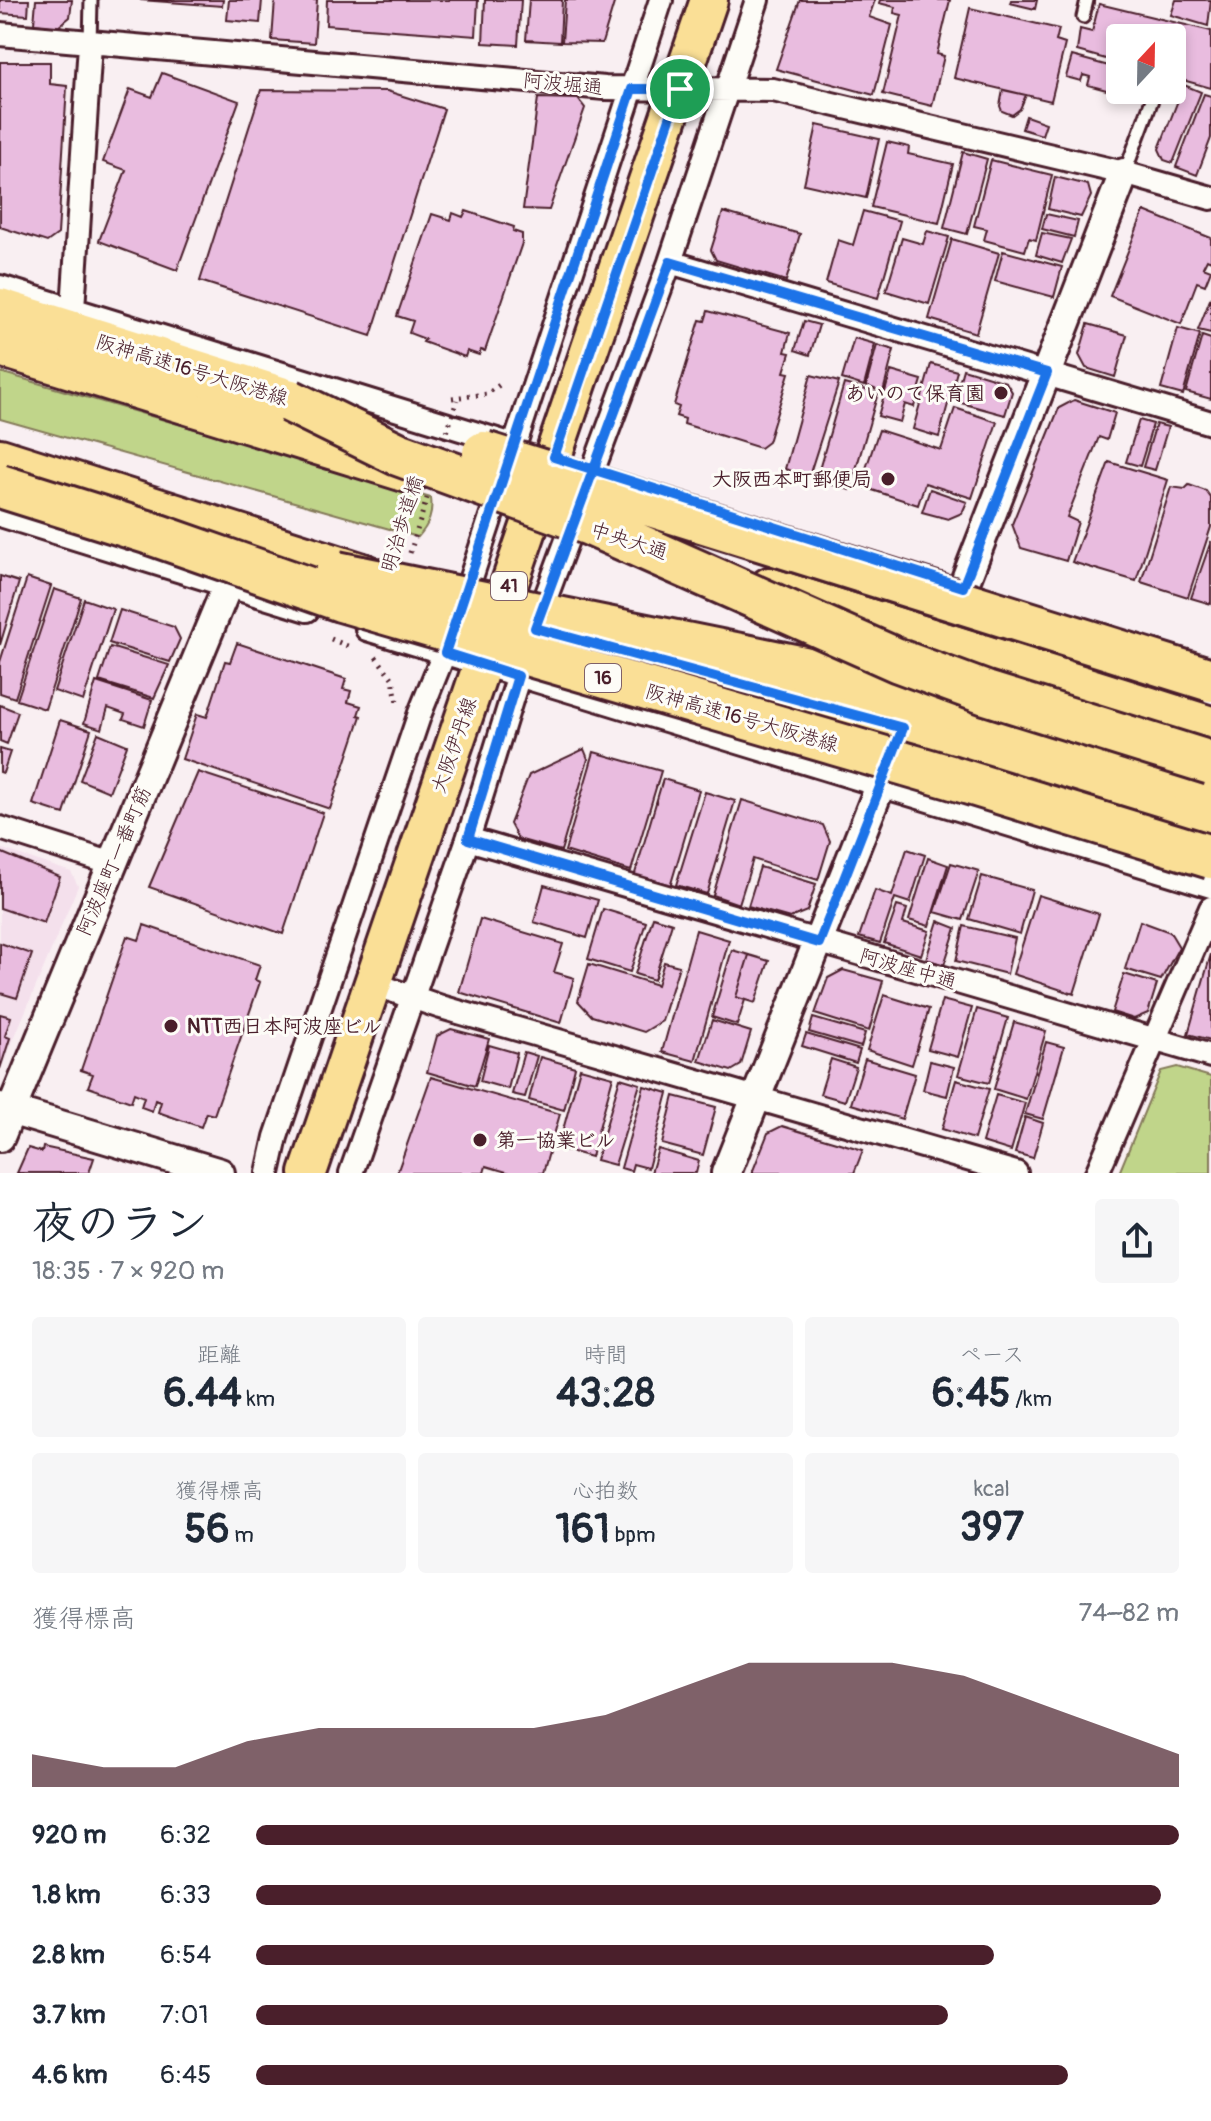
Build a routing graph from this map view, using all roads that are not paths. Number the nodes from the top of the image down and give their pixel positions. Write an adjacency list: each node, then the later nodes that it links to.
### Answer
1 (91, 0): 8 (lane)
2 (661, 0): 10 (street)
3 (709, 0): 11 (main road, 大阪伊丹線 / 41)
4 (757, 0): 9 (street)
5 (1087, 0): 6 (lane)
6 (1083, 17)
7 (0, 34): 8 (street, 阿波堀通)
8 (90, 44): 10 (street, 阿波堀通); 17 (street)
9 (727, 88): 11 (street, 阿波堀通); 13 (street, 阿波堀通); 15 (street)
10 (632, 89): 11 (street, 阿波堀通); 23 (street)
11 (680, 89): 25 (main road, 大阪伊丹線 / 41)
12 (1150, 104): 13 (lane)
13 (1124, 173): 14 (street, 阿波堀通); 20 (street)
14 (1211, 198)
15 (670, 262): 20 (street); 26 (street)
16 (0, 287): 17 (street)
17 (73, 309): 23 (street)
18 (0, 310): 21 (highway, 阪神高速16号大阪港線)
19 (0, 348): 28 (main road, 中央大通)
20 (1047, 373): 22 (street); 34 (street)
21 (290, 401): 42 (highway, 阪神高速16号大阪港線, bridge); 45 (highway, bridge)
22 (1211, 423)
23 (513, 444): 25 (street); 28 (street)
24 (0, 457): 35 (main road)
25 (554, 457): 26 (street); 29 (main road, 大阪伊丹線 / 41)
26 (591, 469): 31 (street); 34 (street)
27 (0, 486): 32 (highway, 阪神高速16号大阪港線 / 16, bridge)
28 (495, 501): 29 (main road, 中央大通); 35 (street)
29 (535, 512): 31 (main road, 中央大通); 36 (main road, 大阪伊丹線 / 41)
30 (0, 515): 33 (street)
31 (573, 523): 37 (street); 43 (main road, 中央大通)
32 (147, 532): 46 (highway, bridge); 50 (highway, 阪神高速16号大阪港線 / 16, bridge)
33 (228, 584): 38 (street); 51 (street, 阿波座町一番町筋)
34 (963, 587): 40 (street)
35 (462, 605): 36 (main road); 38 (street)
36 (498, 617): 37 (main road); 39 (main road, 大阪伊丹線 / 41)
37 (535, 628): 41 (street); 44 (main road)
38 (445, 653): 39 (street); 62 (street)
39 (482, 665): 41 (street); 54 (main road, 大阪伊丹線 / 41)
40 (1211, 666)
41 (518, 676): 47 (street); 49 (street)
42 (1211, 680)
43 (1211, 725)
44 (903, 728): 47 (street); 50 (main road)
45 (1211, 763)
46 (1211, 787)
47 (880, 788): 50 (street); 53 (street)
48 (0, 828): 51 (street)
49 (468, 839): 53 (street, 阿波座中通); 55 (street)
50 (1209, 856)
51 (113, 864): 59 (street, 阿波座町一番町筋)
52 (1211, 908): 56 (street)
53 (819, 943): 56 (street, 阿波座中通); 58 (street)
54 (371, 983): 55 (street); 63 (main road, 大阪伊丹線 / 41)
55 (411, 998): 58 (street); 64 (street)
56 (1154, 1039): 57 (street, 阿波座中通); 67 (street)
57 (1211, 1056)
58 (758, 1096): 65 (street); 66 (street)
59 (5, 1108): 60 (street, 阿波座町一番町筋); 61 (street)
60 (0, 1137)
61 (220, 1173)
62 (268, 1173)
63 (308, 1173)
64 (351, 1173)
65 (726, 1173)
66 (1016, 1173)
67 (1097, 1173)

